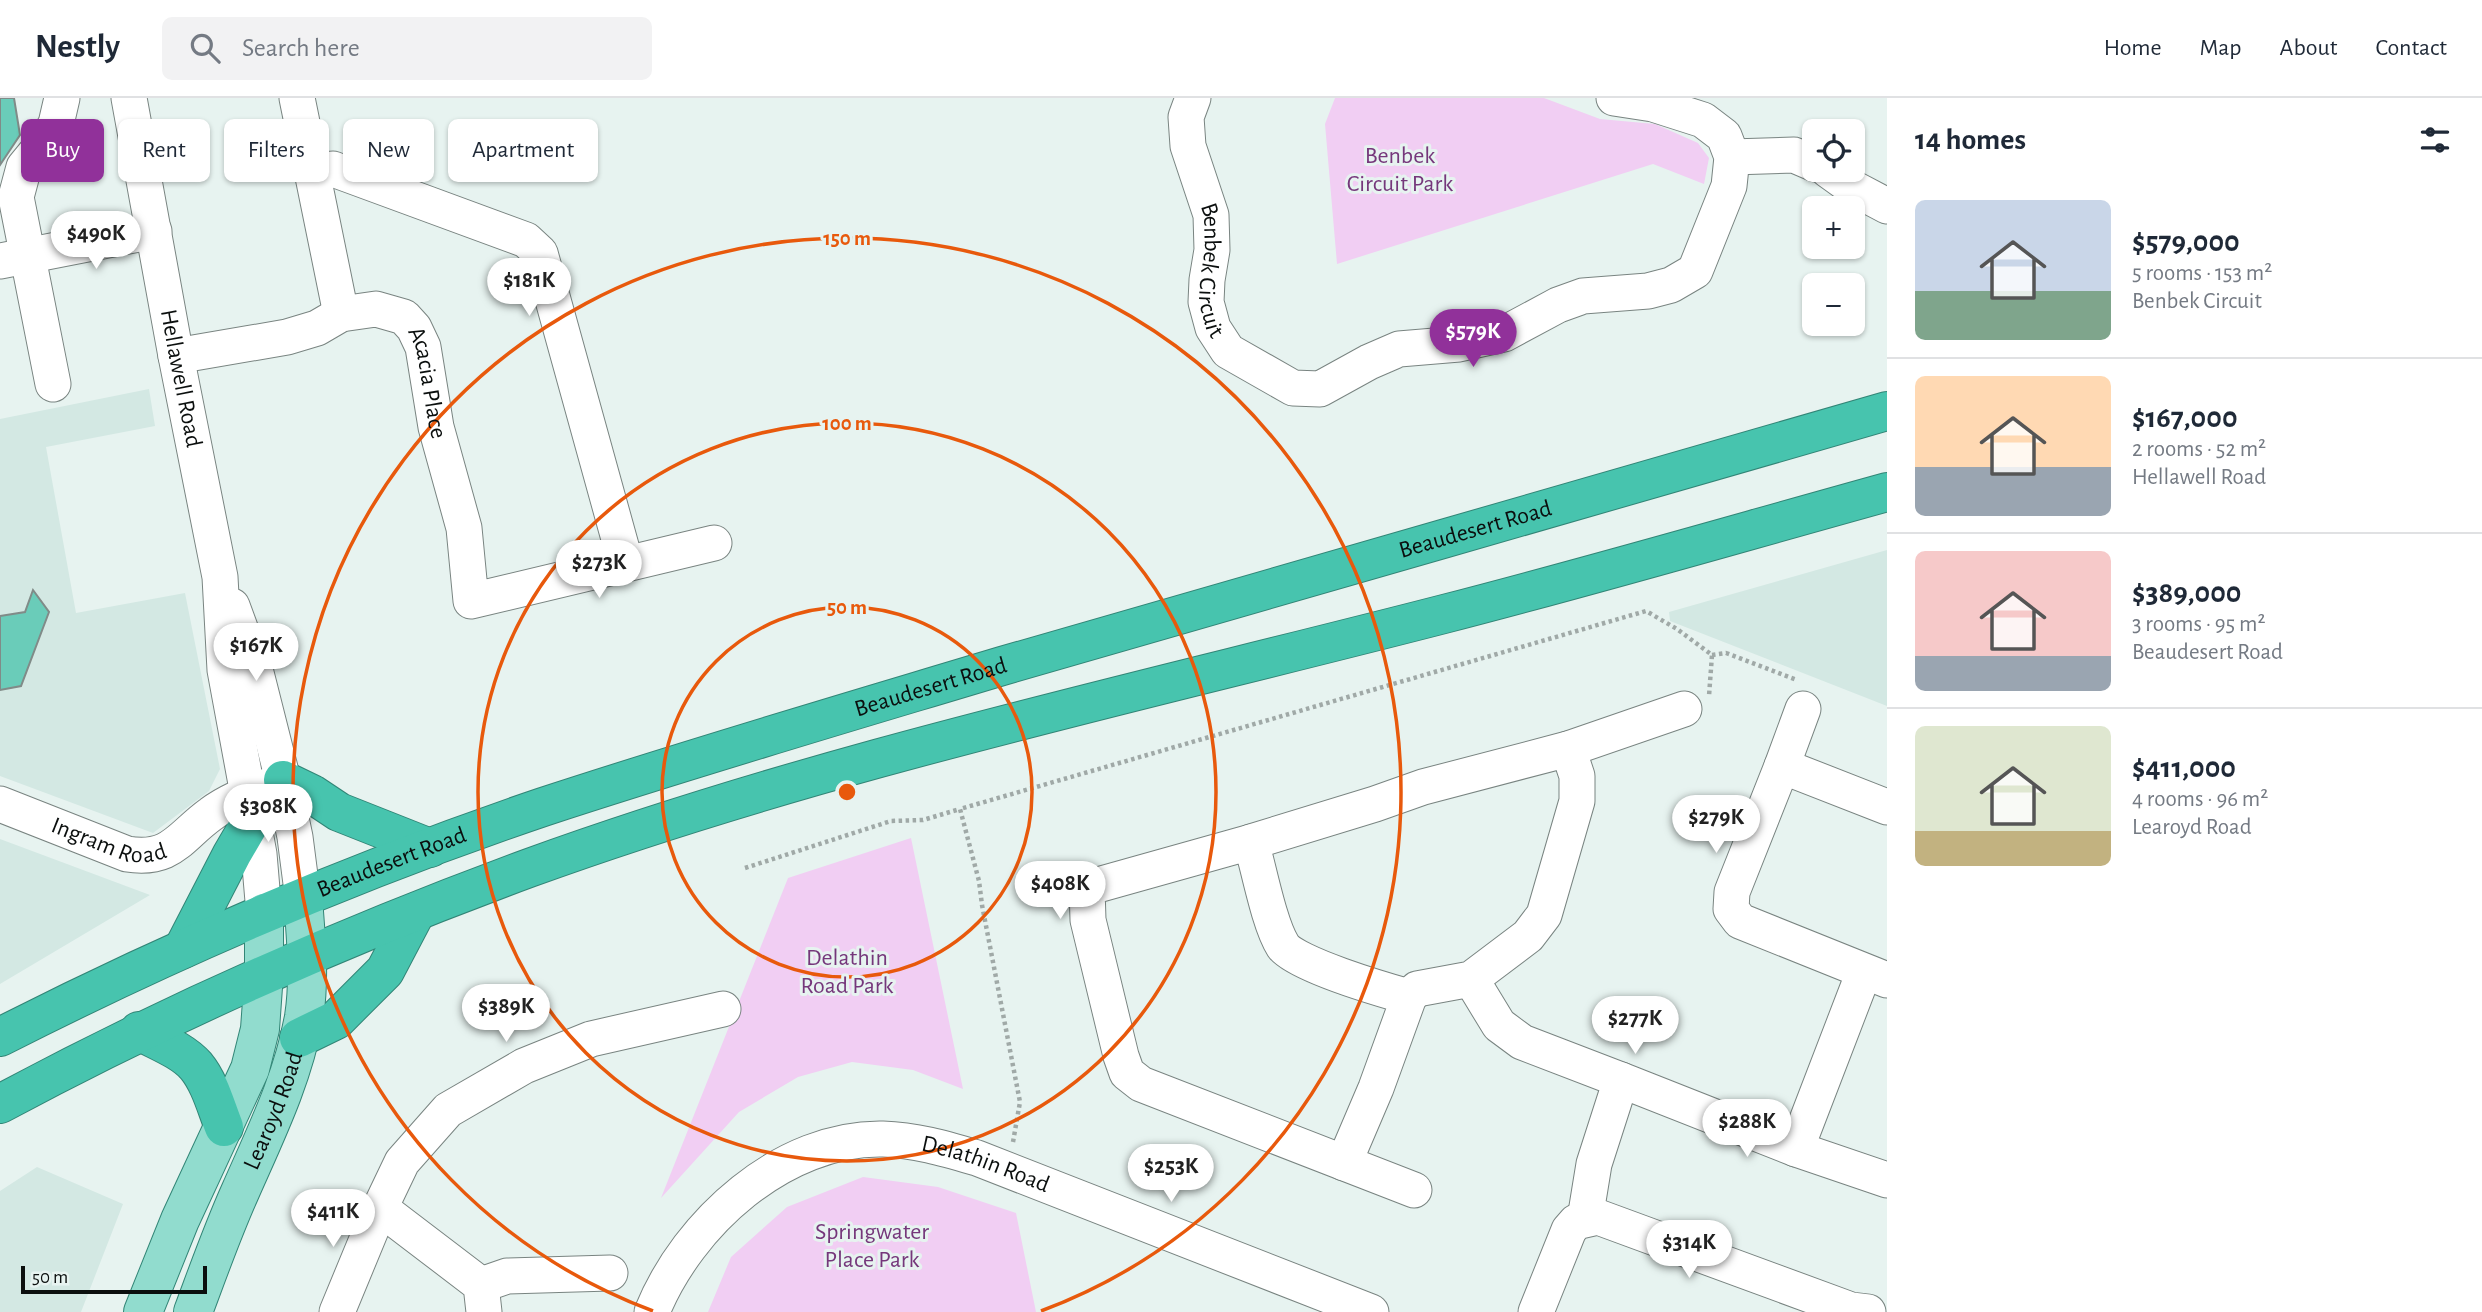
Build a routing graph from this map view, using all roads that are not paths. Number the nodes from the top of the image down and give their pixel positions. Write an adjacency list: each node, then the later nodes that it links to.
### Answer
1 (62, 98): 14 (street)
2 (129, 98): 13 (street, Hellawell Road)
3 (297, 98): 6 (street)
4 (1193, 98): 7 (street, Benbek Circuit)
5 (1614, 98): 7 (street)
6 (301, 119)
7 (1732, 157): 8 (street)
8 (1802, 158)
9 (329, 170): 21 (street)
10 (314, 182): 15 (street)
11 (1845, 182): 12 (street)
12 (1887, 206)
13 (154, 230): 14 (street); 16 (street, Hellawell Road)
14 (14, 259): 17 (street)
15 (341, 314): 16 (street, Acacia Place); 21 (street, Acacia Place)
16 (176, 356): 26 (street, Hellawell Road)
17 (53, 384)
18 (1887, 411): 30 (highway, Beaudesert Road)
19 (1887, 492): 32 (highway)
20 (714, 543): 21 (street)
21 (626, 564)
22 (1684, 709): 24 (street)
23 (1803, 709): 25 (street)
24 (1568, 749): 29 (street); 38 (street)
25 (1782, 766): 28 (street); 37 (street)
26 (261, 797): 27 (street, Ingram Road); 30 (highway); 31 (street, Hellawell Road); 33 (street, Hellawell Road); 34 (highway)
27 (0, 804)
28 (1887, 807)
29 (1251, 842): 39 (street); 48 (street)
30 (430, 848): 31 (highway, Beaudesert Road)
31 (303, 899): 33 (highway, Beaudesert Road); 35 (main road, Learoyd Road)
32 (416, 912): 35 (highway); 43 (highway)
33 (264, 913): 34 (highway, Beaudesert Road); 36 (main road, Learoyd Road)
34 (183, 949): 42 (highway, Beaudesert Road)
35 (307, 954): 36 (highway); 43 (main road, Learoyd Road)
36 (264, 972): 41 (highway); 46 (main road, Learoyd Road)
37 (1875, 976): 47 (street)
38 (1471, 979): 39 (street); 44 (street)
39 (1409, 997): 48 (street)
40 (723, 1009): 51 (street)
41 (139, 1031): 45 (highway); 46 (highway)
42 (0, 1037)
43 (299, 1038): 56 (main road, Learoyd Road)
44 (1621, 1080): 47 (street); 52 (street)
45 (0, 1104)
46 (224, 1127): 55 (main road, Learoyd Road)
47 (1796, 1149): 49 (street)
48 (1344, 1163): 50 (street)
49 (1887, 1180)
50 (1414, 1190)
51 (380, 1208): 54 (street); 57 (street)
52 (1585, 1219): 60 (street); 61 (street)
53 (610, 1273): 54 (street)
54 (482, 1298)
55 (143, 1312)
56 (192, 1312)
57 (337, 1312)
58 (652, 1312): 59 (street, Delathin Road)
59 (1371, 1312)
60 (1536, 1312)
61 (1868, 1312)

